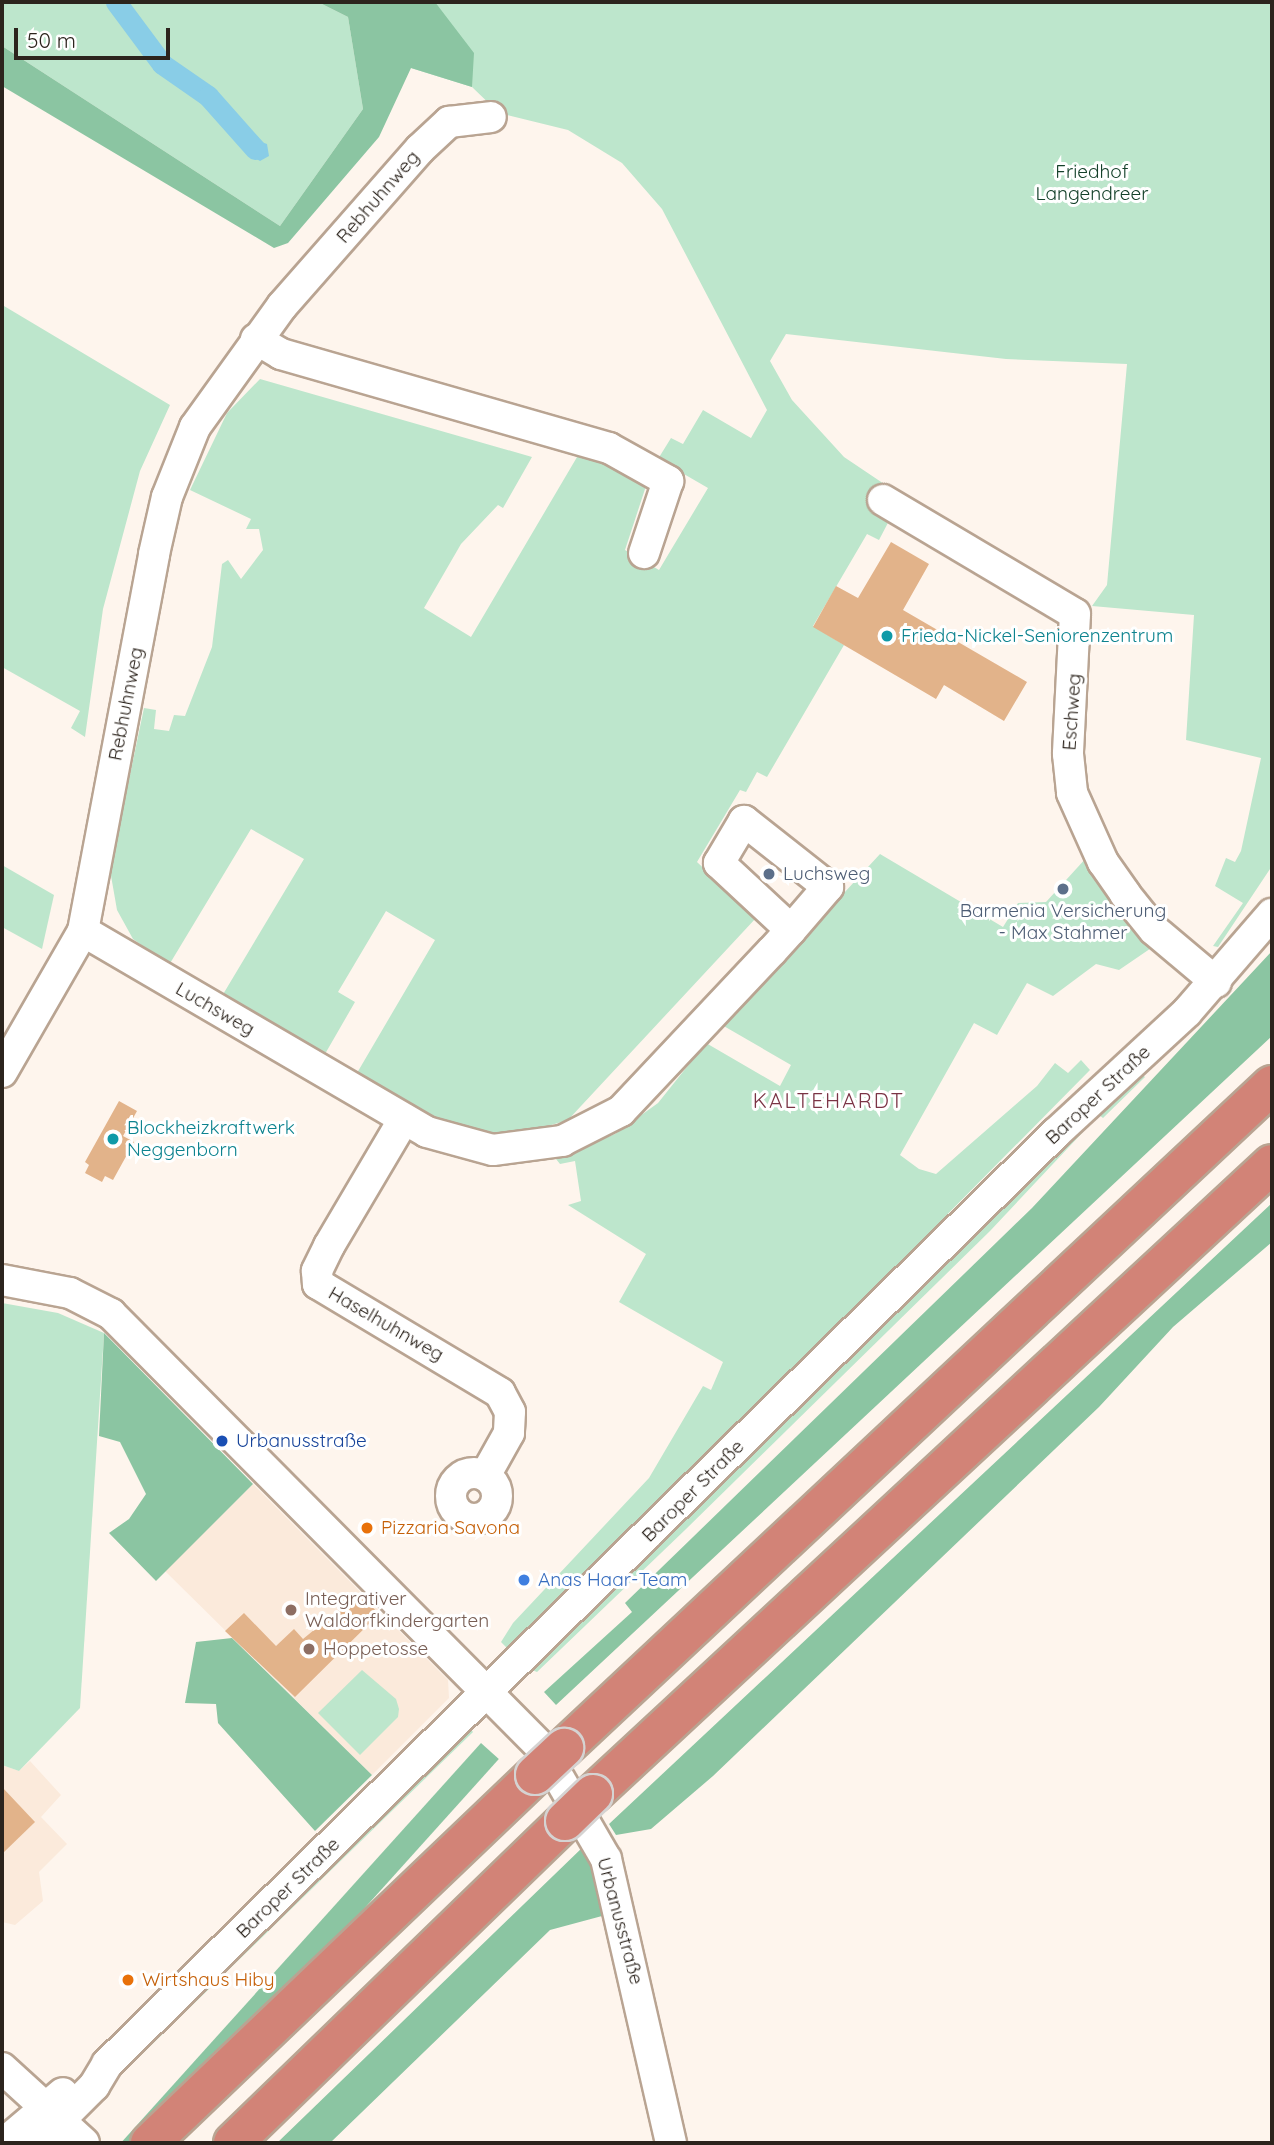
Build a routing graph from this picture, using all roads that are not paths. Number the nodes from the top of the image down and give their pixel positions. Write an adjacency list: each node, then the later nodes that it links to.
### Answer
1 (491, 117): 2 (street, Rebhuhnweg)
2 (256, 339): 4 (street); 7 (street, Rebhuhnweg)
3 (883, 499): 8 (street, Eschweg)
4 (644, 553)
5 (1272, 914): 8 (street, Baroper Straße)
6 (791, 930): 11 (street, Luchsweg)
7 (83, 931): 9 (street, Rebhuhnweg); 11 (street, Luchsweg)
8 (1216, 982): 15 (street, Baroper Straße)
9 (2, 1072)
10 (1272, 1085): 20 (highway, bridge)
11 (404, 1119): 14 (street, Haselhuhnweg)
12 (1272, 1164): 21 (highway, bridge)
13 (2, 1280): 15 (street, Urbanusstraße)
14 (485, 1476)
15 (488, 1692): 17 (street, Baroper Straße); 22 (street, Urbanusstraße)
16 (2, 2068): 17 (street)
17 (52, 2114): 18 (street, Baroper Straße); 19 (street)
18 (20, 2134)
19 (84, 2143)
20 (150, 2143)
21 (233, 2143)
22 (671, 2143)

